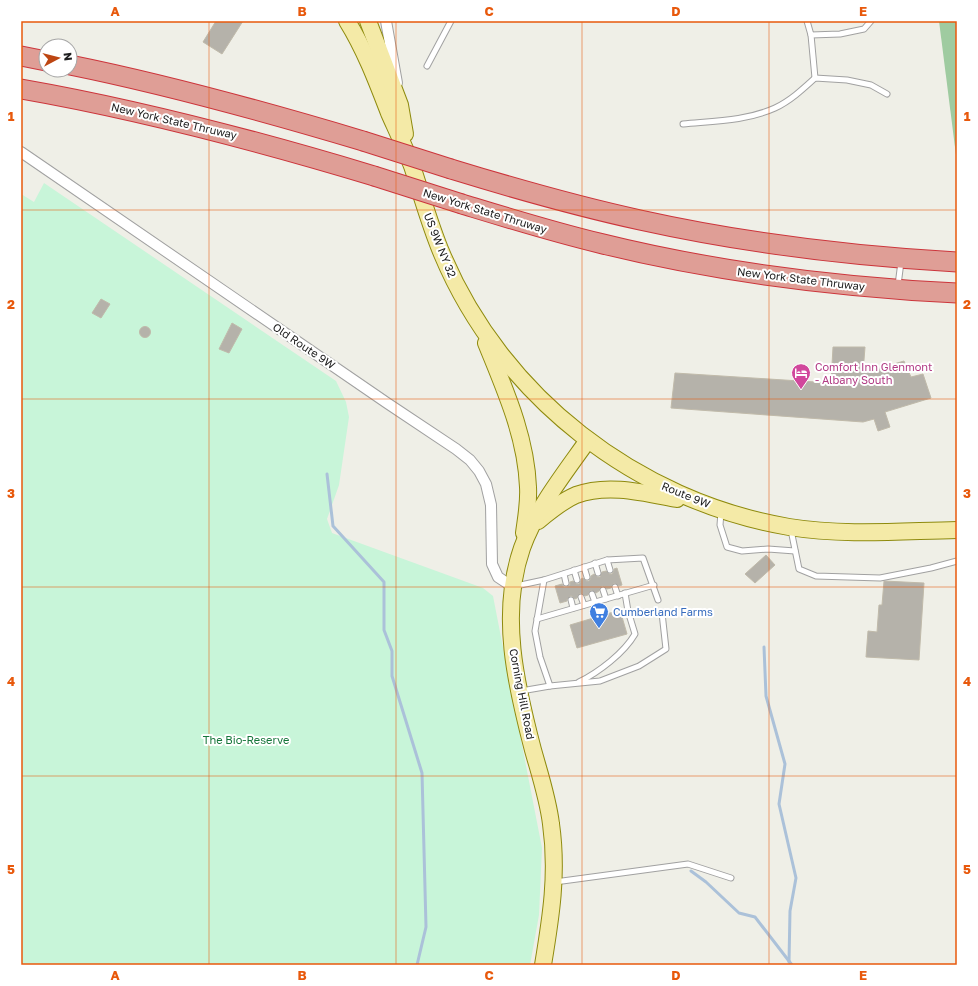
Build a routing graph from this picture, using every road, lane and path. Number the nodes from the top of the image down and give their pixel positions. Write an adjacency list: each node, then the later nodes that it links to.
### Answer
1 (347, 21): 18 (main road)
2 (368, 21): 15 (main road)
3 (386, 21): 15 (street)
4 (451, 21): 10 (lane)
5 (807, 21): 7 (lane)
6 (871, 21): 7 (lane)
7 (811, 35): 12 (lane)
8 (21, 56): 9 (highway)
9 (38, 59)
10 (427, 66)
11 (78, 67): 19 (highway, bridge)
12 (815, 78): 14 (lane); 16 (lane)
13 (21, 89): 21 (highway, New York State Thruway, bridge)
14 (887, 94)
15 (400, 105): 18 (main road)
16 (684, 124)
17 (21, 152): 45 (street, Old Route 9W)
18 (411, 165): 23 (main road, US 9W NY 32)
19 (901, 259): 20 (highway); 21 (lane)
20 (957, 262)
21 (898, 290): 22 (highway, New York State Thruway)
22 (957, 293)
23 (478, 322): 24 (main road, Route 9W); 30 (main road)
24 (588, 440): 25 (main road, Route 9W); 27 (main road, Corning Hill Road)
25 (702, 503): 26 (main road, Route 9W); 27 (main road)
26 (722, 510): 28 (main road, Route 9W); 31 (lane)
27 (532, 526): 30 (main road, Corning Hill Road)
28 (790, 527): 29 (main road, Route 9W); 31 (lane)
29 (957, 530)
30 (522, 548): 45 (main road, Corning Hill Road)
31 (795, 551): 33 (lane)
32 (607, 560): 34 (lane); 37 (lane); 44 (lane)
33 (957, 561)
34 (595, 563): 35 (lane); 38 (lane)
35 (584, 567): 36 (lane); 40 (lane)
36 (574, 570): 39 (lane); 42 (lane)
37 (610, 570)
38 (598, 573)
39 (564, 574): 41 (lane); 43 (lane)
40 (587, 577)
41 (544, 580): 45 (lane); 59 (lane)
42 (577, 580)
43 (566, 583)
44 (654, 585): 48 (lane); 54 (lane)
45 (513, 587): 62 (main road, Corning Hill Road)
46 (615, 587): 50 (lane)
47 (603, 590): 52 (lane)
48 (625, 593): 50 (lane); 60 (lane)
49 (592, 594): 55 (lane)
50 (618, 596): 52 (lane)
51 (581, 597): 56 (lane)
52 (606, 599): 55 (lane)
53 (571, 600): 57 (lane)
54 (658, 600)
55 (595, 602): 56 (lane)
56 (584, 605): 57 (lane)
57 (573, 608): 59 (lane)
58 (662, 613): 60 (lane)
59 (537, 619): 61 (lane)
60 (576, 683): 61 (lane)
61 (550, 686): 62 (lane)
62 (519, 691): 64 (main road, Corning Hill Road)
63 (731, 878): 64 (lane)
64 (554, 882): 65 (main road, Corning Hill Road)
65 (543, 965)

